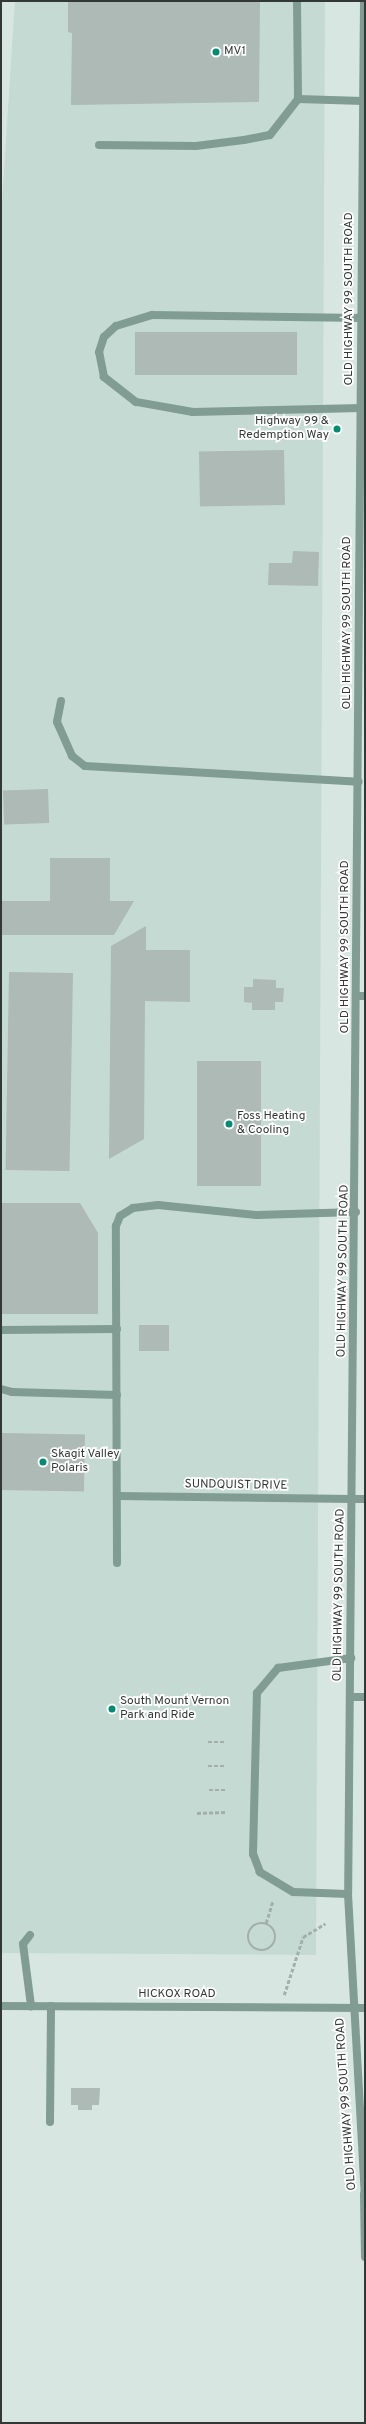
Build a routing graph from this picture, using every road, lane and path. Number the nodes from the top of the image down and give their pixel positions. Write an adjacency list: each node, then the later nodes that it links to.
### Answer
1 (297, 1): 4 (street)
2 (364, 1): 3 (street, OLD HIGHWAY 99 SOUTH ROAD)
3 (364, 47): 5 (street, OLD HIGHWAY 99 SOUTH ROAD)
4 (298, 99): 5 (street); 6 (street)
5 (363, 101): 7 (street, OLD HIGHWAY 99 SOUTH ROAD)
6 (99, 145)
7 (362, 318): 8 (street, OLD HIGHWAY 99 SOUTH ROAD); 9 (street)
8 (363, 327): 9 (street, OLD HIGHWAY 99 SOUTH ROAD)
9 (361, 408): 10 (street, OLD HIGHWAY 99 SOUTH ROAD)
10 (363, 441): 12 (street, OLD HIGHWAY 99 SOUTH ROAD)
11 (61, 701): 12 (street)
12 (359, 782): 13 (street, OLD HIGHWAY 99 SOUTH ROAD)
13 (362, 996): 14 (street, OLD HIGHWAY 99 SOUTH ROAD)
14 (356, 1212): 15 (street); 20 (street, OLD HIGHWAY 99 SOUTH ROAD)
15 (116, 1329): 16 (street); 18 (street)
16 (1, 1330)
17 (1, 1389): 18 (street)
18 (117, 1395): 19 (street)
19 (117, 1496): 20 (street, SUNDQUIST DRIVE); 22 (street)
20 (354, 1499): 21 (street, SUNDQUIST DRIVE); 23 (street, OLD HIGHWAY 99 SOUTH ROAD)
21 (365, 1499)
22 (116, 1563)
23 (351, 1658): 24 (street, OLD HIGHWAY 99 SOUTH ROAD); 34 (street)
24 (351, 1696): 25 (street); 34 (street, OLD HIGHWAY 99 SOUTH ROAD)
25 (365, 1697)
26 (208, 1742): 27 (path)
27 (226, 1742)
28 (208, 1766): 29 (path)
29 (226, 1766)
30 (209, 1790): 31 (path)
31 (226, 1790)
32 (226, 1812): 33 (path)
33 (197, 1813)
34 (348, 1894): 43 (street, OLD HIGHWAY 99 SOUTH ROAD)
35 (274, 1900): 36 (path)
36 (266, 1923): 36 (path)
37 (325, 1924): 42 (path)
38 (30, 1935): 40 (street)
39 (1, 2006): 40 (street, HICKOX ROAD)
40 (31, 2006): 41 (street, HICKOX ROAD)
41 (51, 2006): 42 (street, HICKOX ROAD); 45 (street)
42 (284, 2008): 43 (street, HICKOX ROAD)
43 (352, 2008): 44 (street, HICKOX ROAD); 46 (street, OLD HIGHWAY 99 SOUTH ROAD)
44 (365, 2008)
45 (50, 2122)
46 (364, 2194): 47 (street, OLD HIGHWAY 99 SOUTH ROAD); 48 (street)
47 (365, 2198)
48 (365, 2257)

